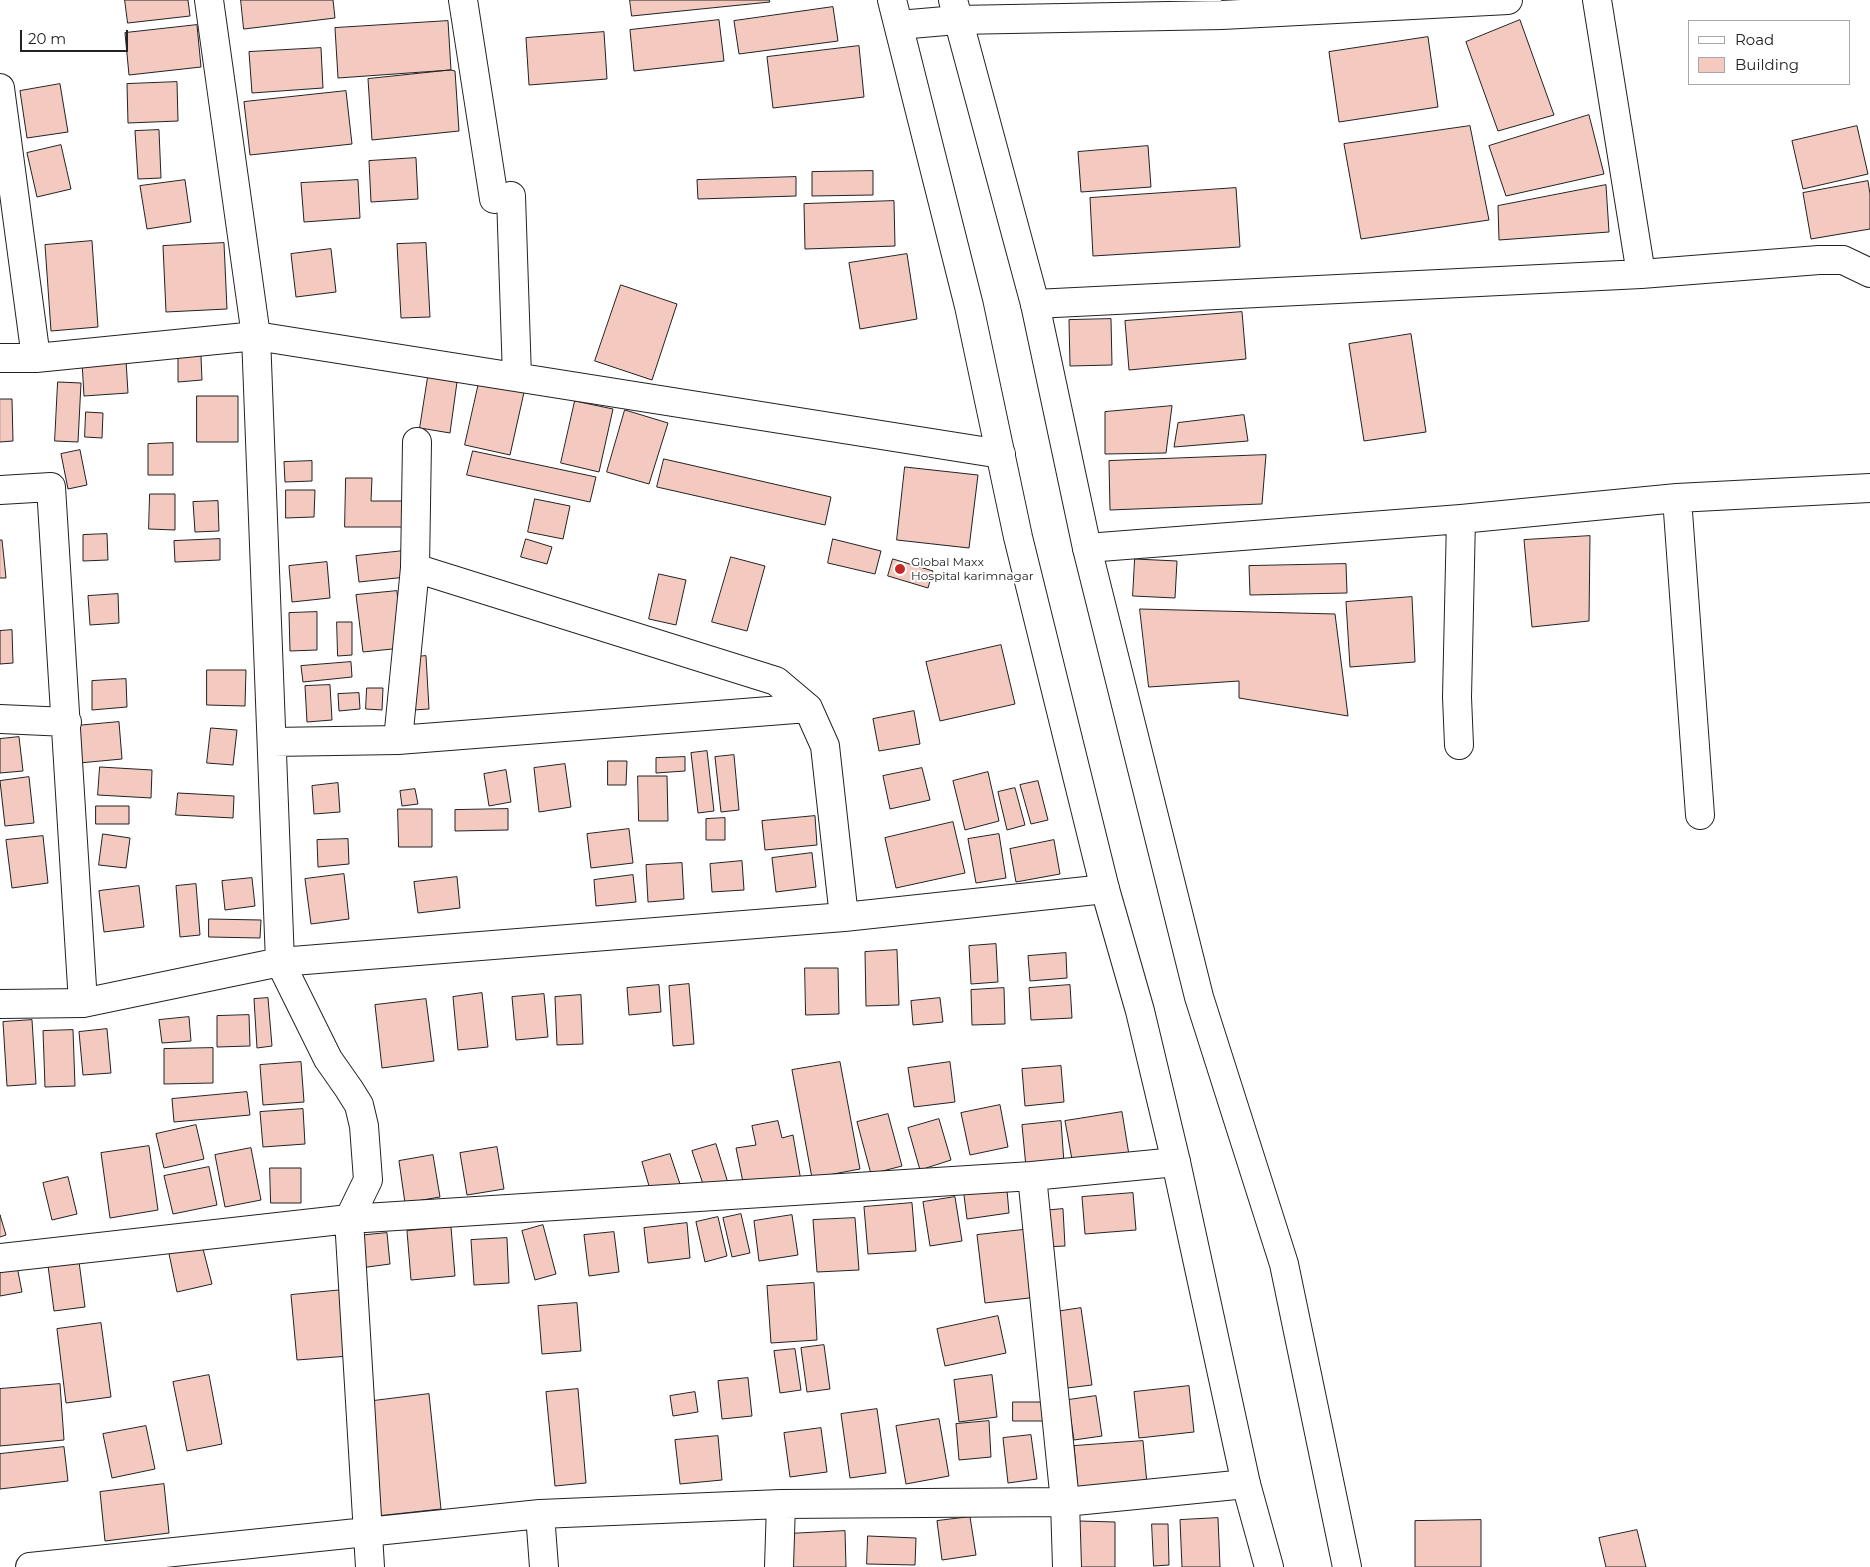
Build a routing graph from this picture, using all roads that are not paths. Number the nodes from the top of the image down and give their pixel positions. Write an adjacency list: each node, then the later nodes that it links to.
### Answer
1 (209, 0): 12 (street)
2 (463, 0): 15 (street)
3 (1508, 0): 5 (street)
4 (1597, 0): 10 (street)
5 (1220, 8): 6 (street)
6 (955, 10): 7 (street); 11 (street)
7 (895, 13): 17 (street)
8 (0, 88): 14 (street)
9 (1870, 273): 10 (street)
10 (1641, 274): 11 (street)
11 (1035, 304): 22 (street)
12 (256, 336): 14 (street); 15 (street); 28 (street)
13 (0, 358): 14 (street)
14 (36, 358)
15 (517, 378): 17 (street)
16 (417, 442): 23 (street)
17 (1001, 454): 31 (street)
18 (1870, 488): 20 (street)
19 (0, 490): 26 (street)
20 (1677, 498): 21 (street); 30 (street)
21 (1461, 519): 22 (street); 29 (street)
22 (1087, 548): 51 (street)
23 (415, 568): 24 (street); 27 (street)
24 (808, 708): 27 (street); 32 (street)
25 (0, 719): 26 (street)
26 (67, 722): 34 (street)
27 (398, 740): 28 (street)
28 (272, 742): 33 (street)
29 (1459, 745)
30 (1700, 815)
31 (1105, 889): 32 (street); 36 (street)
32 (844, 917): 33 (street)
33 (280, 962): 34 (street); 38 (street)
34 (83, 1003): 35 (street)
35 (0, 1004)
36 (1176, 1162): 37 (street); 40 (street)
37 (1032, 1176): 38 (street); 41 (street)
38 (349, 1219): 39 (street); 44 (street)
39 (0, 1258)
40 (1246, 1484): 41 (street); 50 (street)
41 (1065, 1502): 42 (street); 49 (street)
42 (781, 1504): 43 (street); 48 (street)
43 (540, 1514): 44 (street); 47 (street)
44 (367, 1532): 45 (street); 46 (street)
45 (30, 1567)
46 (370, 1567)
47 (544, 1567)
48 (779, 1567)
49 (1067, 1567)
50 (1268, 1567)
51 (1347, 1567)

